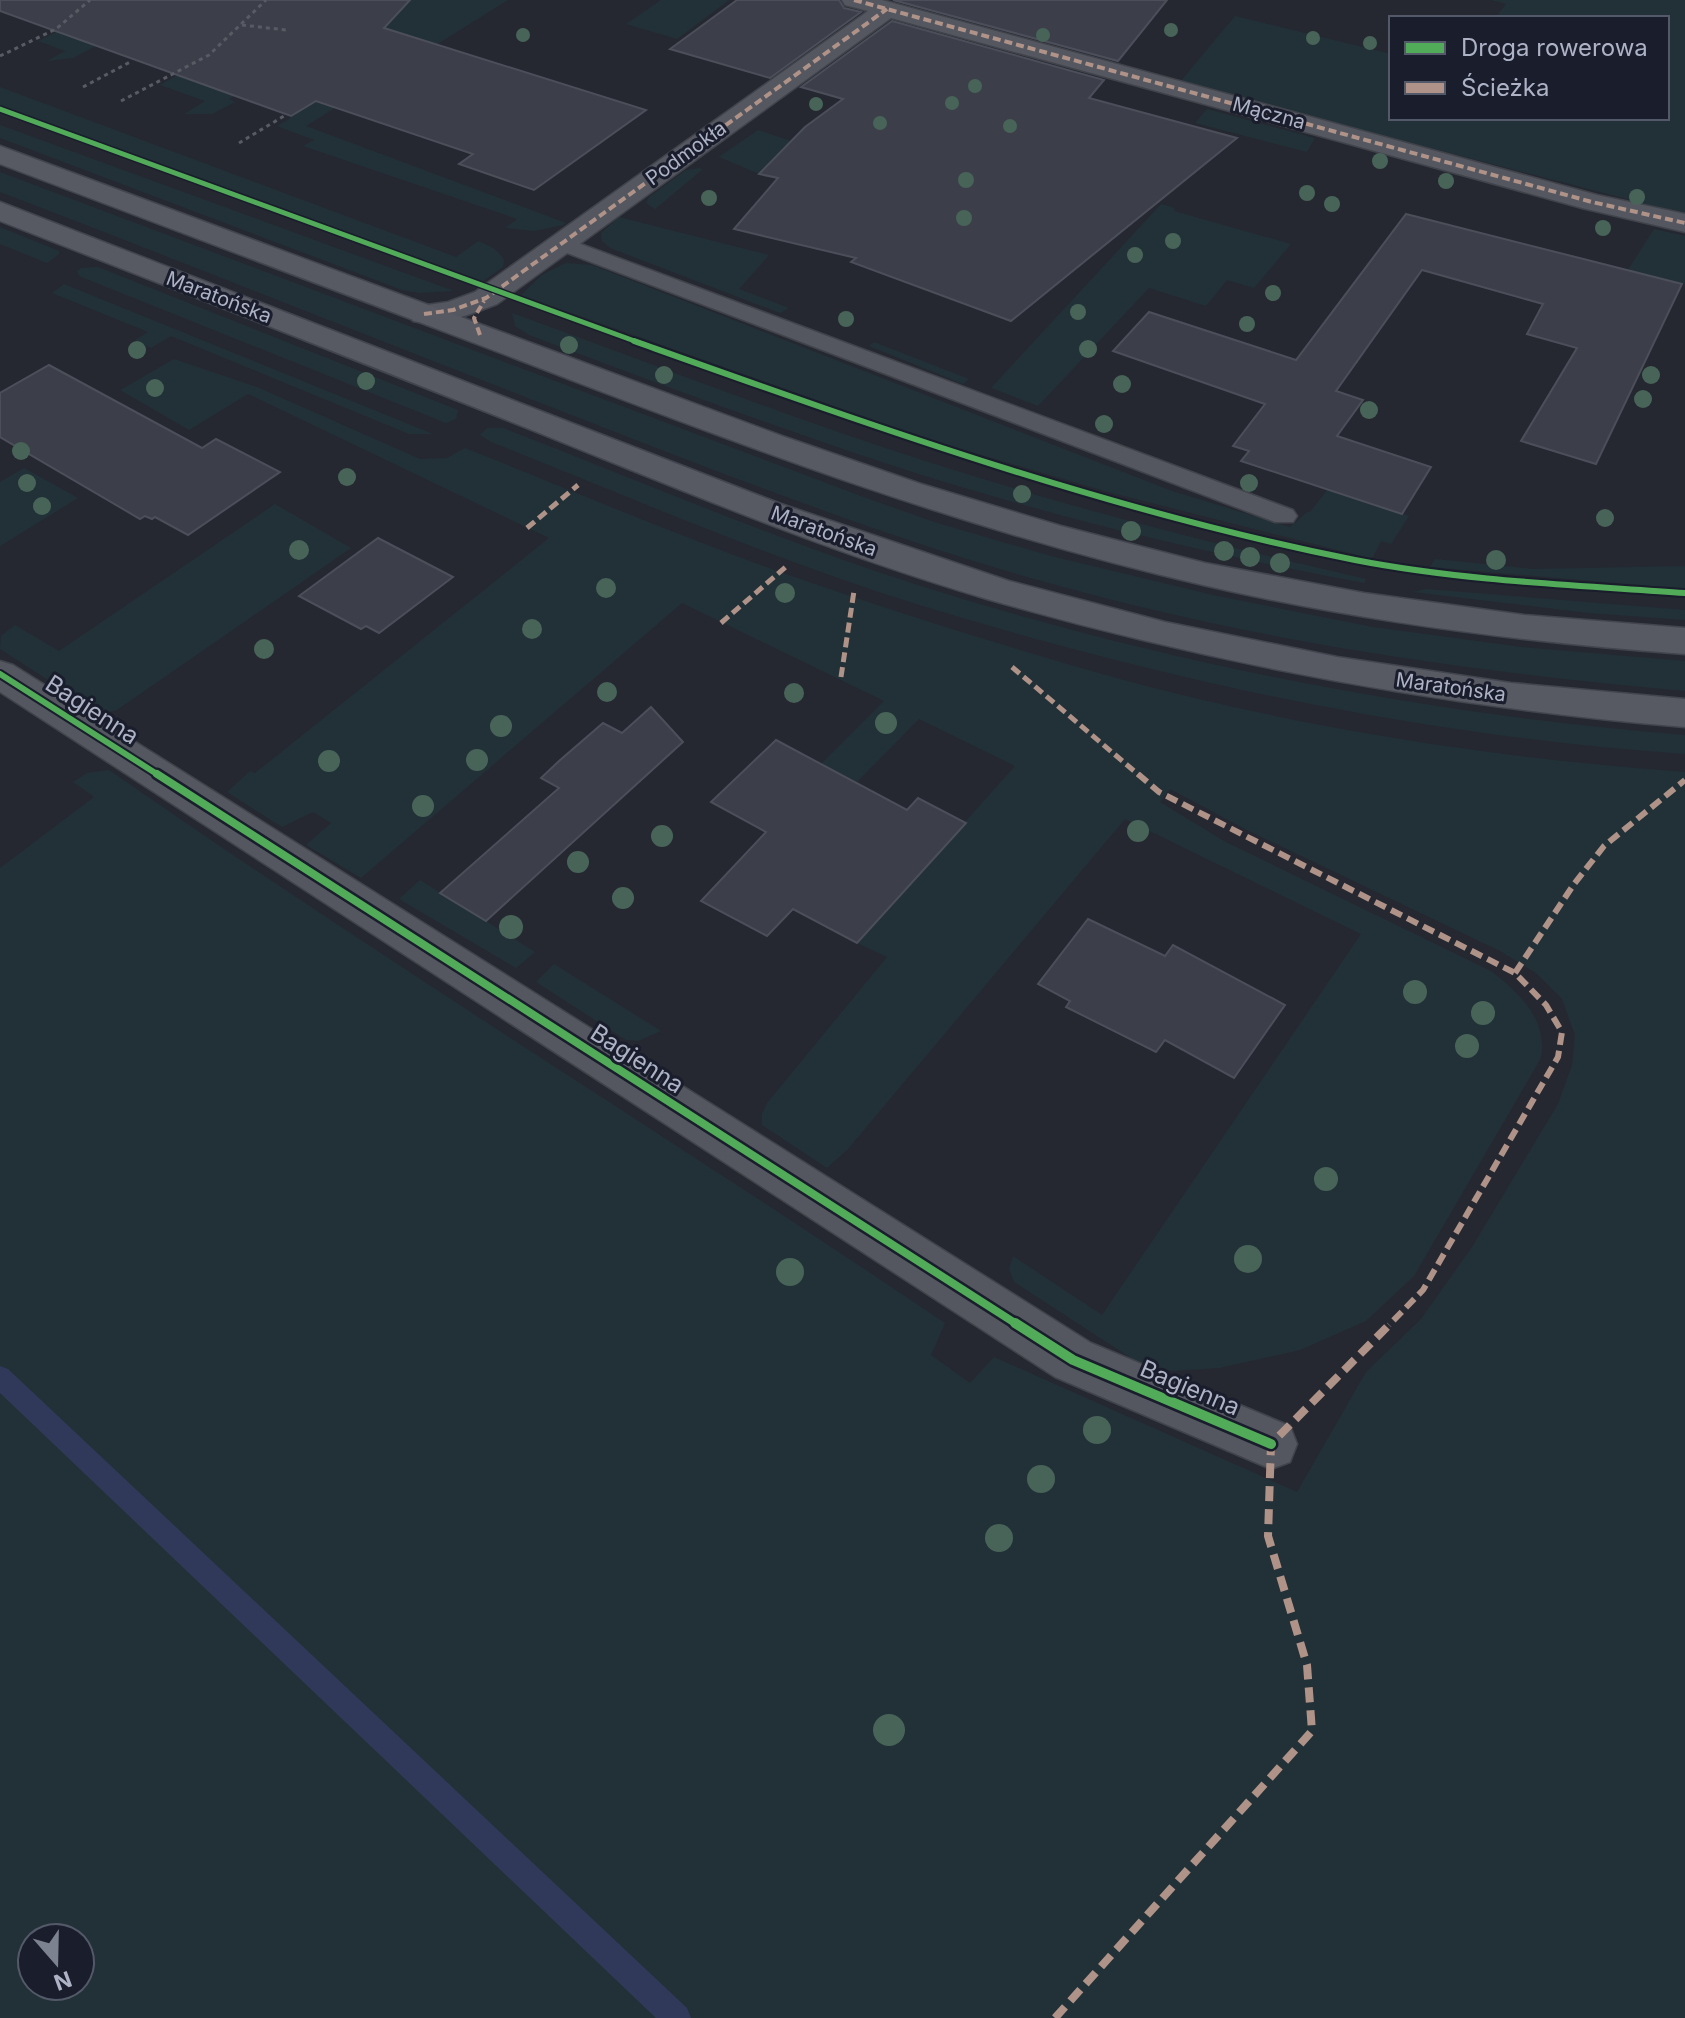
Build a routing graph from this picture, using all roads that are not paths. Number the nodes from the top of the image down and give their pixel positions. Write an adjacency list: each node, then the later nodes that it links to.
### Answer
1 (854, 0): 2 (street, Mączna)
2 (887, 9): 5 (street, Mączna); 6 (street, Podmokła)
3 (0, 154): 8 (main road)
4 (0, 211): 13 (main road, Maratońska)
5 (1685, 223)
6 (562, 243): 7 (street, Podmokła); 10 (lane)
7 (486, 298): 8 (street, Podmokła); 9 (street)
8 (424, 314): 9 (main road)
9 (480, 335): 11 (main road)
10 (1284, 516)
11 (1685, 641)
12 (0, 674): 14 (street, Bagienna)
13 (1685, 713)
14 (1271, 1444)

